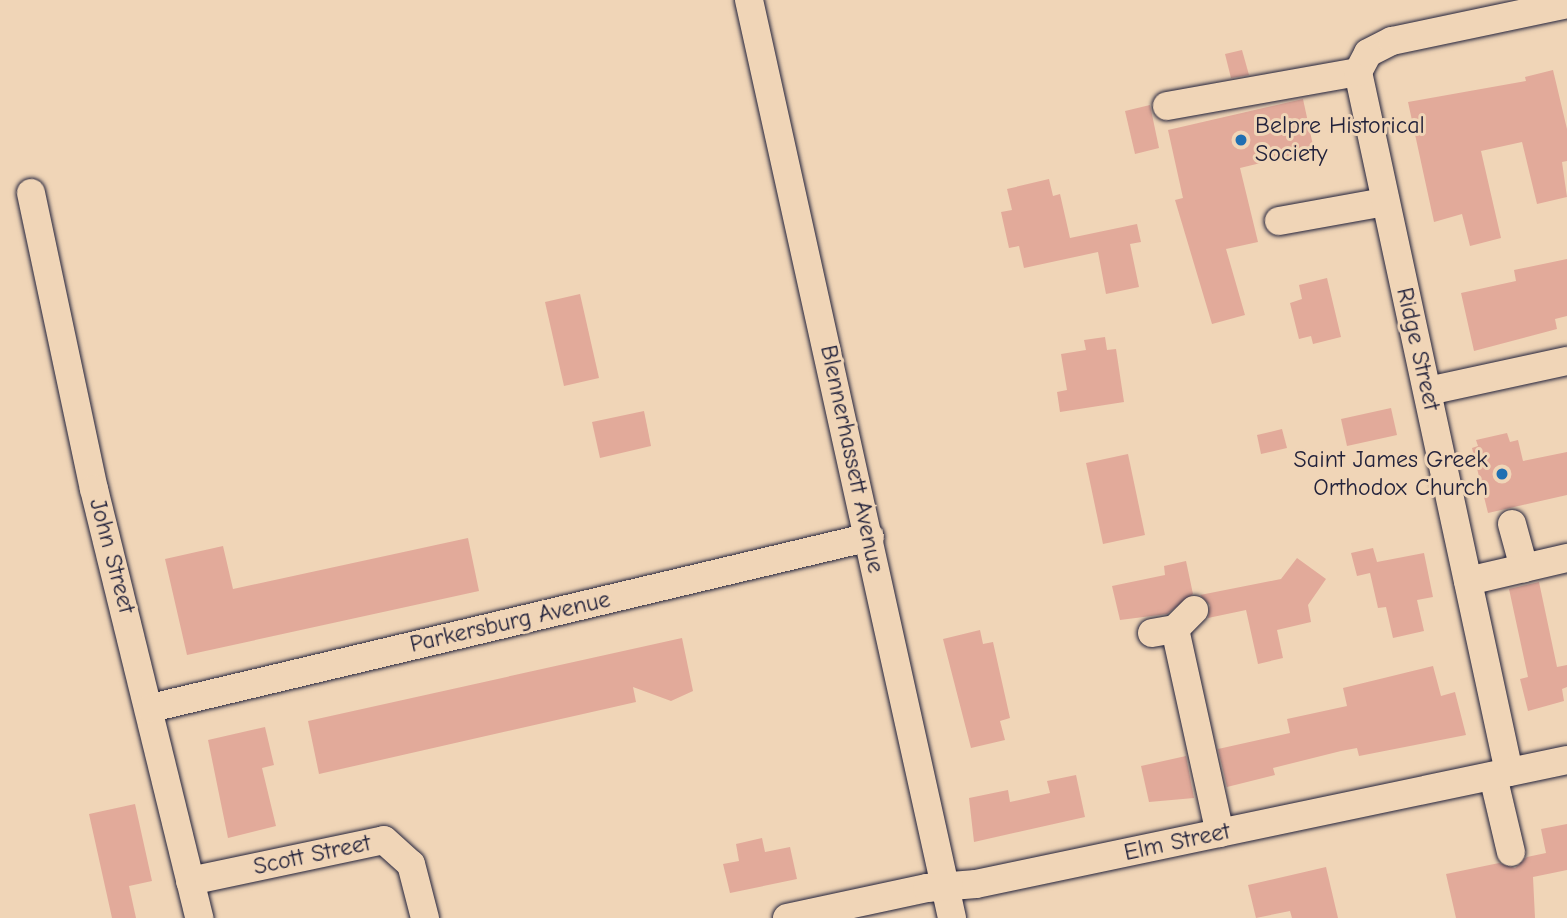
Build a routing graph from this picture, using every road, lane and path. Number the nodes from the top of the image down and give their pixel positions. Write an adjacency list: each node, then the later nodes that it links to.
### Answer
1 (749, 0): 11 (street, Blennerhassett Avenue)
2 (1567, 4): 3 (street)
3 (1363, 63): 4 (street); 6 (street, Ridge Street)
4 (1167, 106)
5 (31, 193): 16 (street, John Street)
6 (1385, 202): 7 (street); 9 (street, Ridge Street)
7 (1279, 220)
8 (1567, 361): 9 (street)
9 (1428, 391): 14 (street, Ridge Street)
10 (1512, 524): 13 (street)
11 (870, 537): 16 (street, Parkersburg Avenue); 22 (street, Blennerhassett Avenue)
12 (1567, 558): 13 (street)
13 (1524, 568): 14 (street)
14 (1468, 581): 18 (street, Ridge Street)
15 (1173, 624): 19 (street)
16 (151, 708): 21 (street, John Street)
17 (1567, 760): 18 (street, Elm Street)
18 (1501, 774): 19 (street, Elm Street); 20 (street, Ridge Street)
19 (1220, 833): 22 (street, Elm Street)
20 (1511, 852)
21 (190, 881): 23 (street, John Street); 24 (street, Scott Street)
22 (946, 888): 25 (street, Elm Street); 26 (street, Blennerhassett Avenue)
23 (199, 918)
24 (425, 918)
25 (786, 918)
26 (952, 918)

